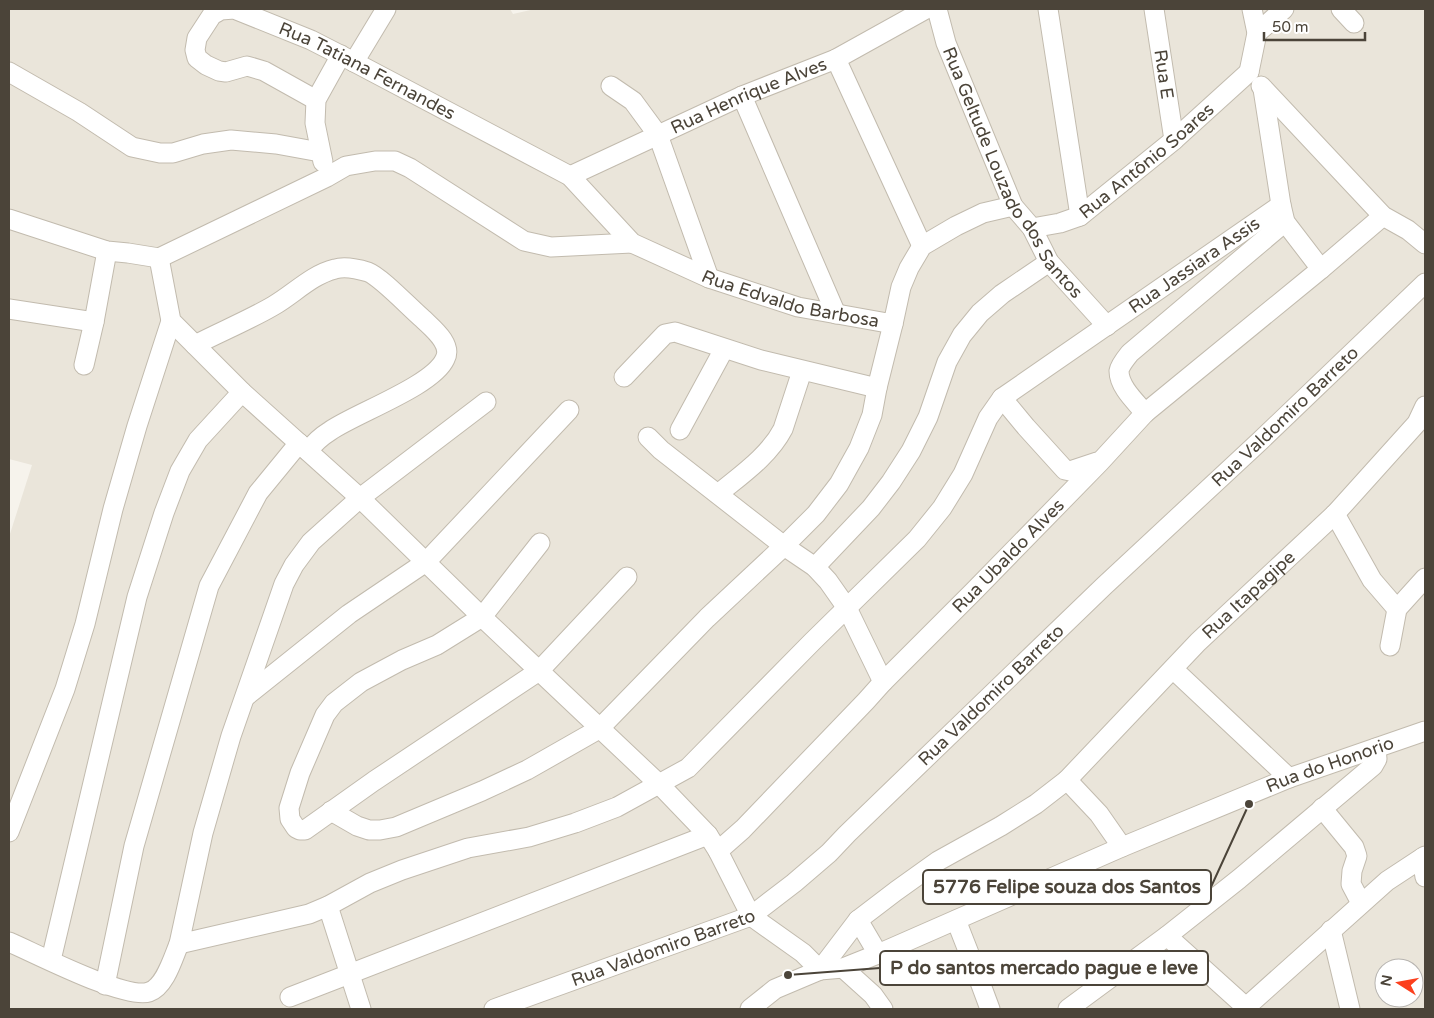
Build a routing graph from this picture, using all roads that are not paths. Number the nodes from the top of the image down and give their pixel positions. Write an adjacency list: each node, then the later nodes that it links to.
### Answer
1 (386, 9): 11 (street)
2 (926, 9): 12 (street, Rua Henrique Alves)
3 (936, 9): 24 (street, Rua Geltude Louzado dos Santos)
4 (1048, 9): 26 (street)
5 (1154, 9): 20 (street, Rua E)
6 (1252, 9): 10 (street)
7 (1284, 9): 10 (street)
8 (1341, 9): 9 (street)
9 (1354, 23)
10 (1257, 33): 14 (street)
11 (347, 58): 18 (street); 18 (street, Rua Tatiana Fernandes); 22 (street, Rua Tatiana Fernandes)
12 (836, 59): 17 (street, Rua Henrique Alves); 32 (street)
13 (9, 72): 21 (street)
14 (1250, 72): 16 (street); 20 (street, Rua Antônio Soares)
15 (611, 86): 19 (street)
16 (1263, 88): 25 (street); 27 (street)
17 (742, 96): 19 (street, Rua Henrique Alves); 40 (street)
18 (316, 100): 21 (street)
19 (658, 135): 22 (street, Rua Henrique Alves); 37 (street)
20 (1174, 140): 26 (street, Rua Antônio Soares)
21 (320, 152): 23 (street)
22 (570, 176): 30 (street, Rua Tatiana Fernandes)
23 (327, 177): 30 (street); 34 (street)
24 (1013, 206): 29 (street, Rua Geltude Louzado dos Santos); 32 (street, Rua Edvaldo Barbosa)
25 (1283, 213): 36 (street); 44 (street, Rua Jassiara Assis); 56 (street)
26 (1080, 216): 29 (street, Rua Antônio Soares)
27 (1384, 216): 31 (street); 36 (street, Rua Ubaldo Alves)
28 (9, 219): 33 (street)
29 (1032, 228): 35 (street, Rua Geltude Louzado dos Santos)
30 (632, 243): 37 (street, Rua Edvaldo Barbosa)
31 (1425, 244)
32 (922, 246): 43 (street, Rua Edvaldo Barbosa)
33 (108, 251): 34 (street); 42 (street)
34 (159, 258): 41 (street)
35 (1049, 262): 44 (street, Rua Geltude Louzado dos Santos); 68 (street)
36 (1316, 273): 56 (street, Rua Ubaldo Alves)
37 (709, 278): 40 (street, Rua Edvaldo Barbosa)
38 (1425, 282): 97 (street, Rua Valdomiro Barreto)
39 (9, 309): 42 (street)
40 (836, 314): 43 (street, Rua Edvaldo Barbosa)
41 (171, 320): 45 (street); 89 (street)
42 (94, 322): 47 (street)
43 (893, 324): 50 (street)
44 (1107, 326): 52 (street, Rua Jassiara Assis)
45 (195, 345): 51 (street); 60 (street)
46 (724, 348): 48 (street); 49 (street); 58 (street)
47 (84, 365)
48 (802, 371): 50 (street); 62 (street)
49 (624, 377)
50 (877, 388): 66 (street)
51 (242, 392): 60 (street); 105 (street)
52 (1002, 398): 61 (street); 71 (street)
53 (486, 402): 63 (street)
54 (1425, 406): 57 (street, Rua Itapagipe)
55 (569, 410): 67 (street)
56 (1145, 412): 61 (street, Rua Ubaldo Alves)
57 (1421, 422): 64 (street, Rua Itapagipe)
58 (680, 430)
59 (648, 437): 62 (street)
60 (303, 447): 63 (street); 109 (street)
61 (1100, 462): 77 (street, Rua Ubaldo Alves)
62 (718, 494): 66 (street)
63 (360, 498): 67 (street); 78 (street)
64 (1335, 514): 72 (street); 75 (street, Rua Itapagipe)
65 (540, 542): 73 (street)
66 (784, 546): 68 (street); 79 (street)
67 (426, 562): 73 (street); 78 (street)
68 (815, 567): 71 (street)
69 (626, 577): 76 (street)
70 (1425, 578): 72 (street)
71 (847, 608): 77 (street); 86 (street)
72 (1397, 608): 74 (street)
73 (482, 617): 76 (street); 88 (street)
74 (1390, 646)
75 (1173, 669): 83 (street); 84 (street, Rua Itapagipe)
76 (539, 671): 79 (street); 88 (street)
77 (883, 682): 92 (street, Rua Ubaldo Alves)
78 (244, 697): 103 (street)
79 (599, 729): 86 (street); 88 (street)
80 (1425, 731): 81 (street, Rua do Honorio)
81 (1374, 757): 82 (street, Rua do Honorio); 85 (street)
82 (1339, 761): 83 (street, Rua do Honorio); 85 (street)
83 (1289, 778): 91 (street, Rua do Honorio)
84 (1067, 780): 91 (street); 98 (street, Rua Itapagipe)
85 (1350, 784): 87 (street)
86 (660, 785): 90 (street); 96 (street)
87 (1322, 808): 95 (street); 101 (street)
88 (332, 810)
89 (9, 832)
90 (708, 835): 92 (street); 108 (street)
91 (1122, 847): 99 (street, Rua do Honorio)
92 (718, 851): 97 (street)
93 (1424, 857): 94 (street); 95 (street)
94 (1425, 877)
95 (1361, 903): 100 (street)
96 (328, 906): 103 (street); 108 (street)
97 (751, 916): 107 (street); 112 (street, Rua Valdomiro Barreto)
98 (858, 920): 104 (street); 107 (street, Rua Itapagipe)
99 (956, 920): 104 (street, Rua do Honorio); 115 (street)
100 (1331, 930): 117 (street); 118 (street)
101 (1167, 936): 116 (street); 117 (street)
102 (9, 942): 105 (street)
103 (179, 944): 109 (street)
104 (878, 954): 106 (street, Rua do Honorio)
105 (51, 960): 109 (street)
106 (843, 968): 107 (street, Rua do Honorio); 114 (street)
107 (820, 970): 113 (street)
108 (350, 974): 110 (street); 111 (street)
109 (105, 985)
110 (290, 997)
111 (362, 1009)
112 (494, 1009)
113 (750, 1009)
114 (882, 1009)
115 (990, 1009)
116 (1068, 1009)
117 (1246, 1009)
118 (1350, 1009)

